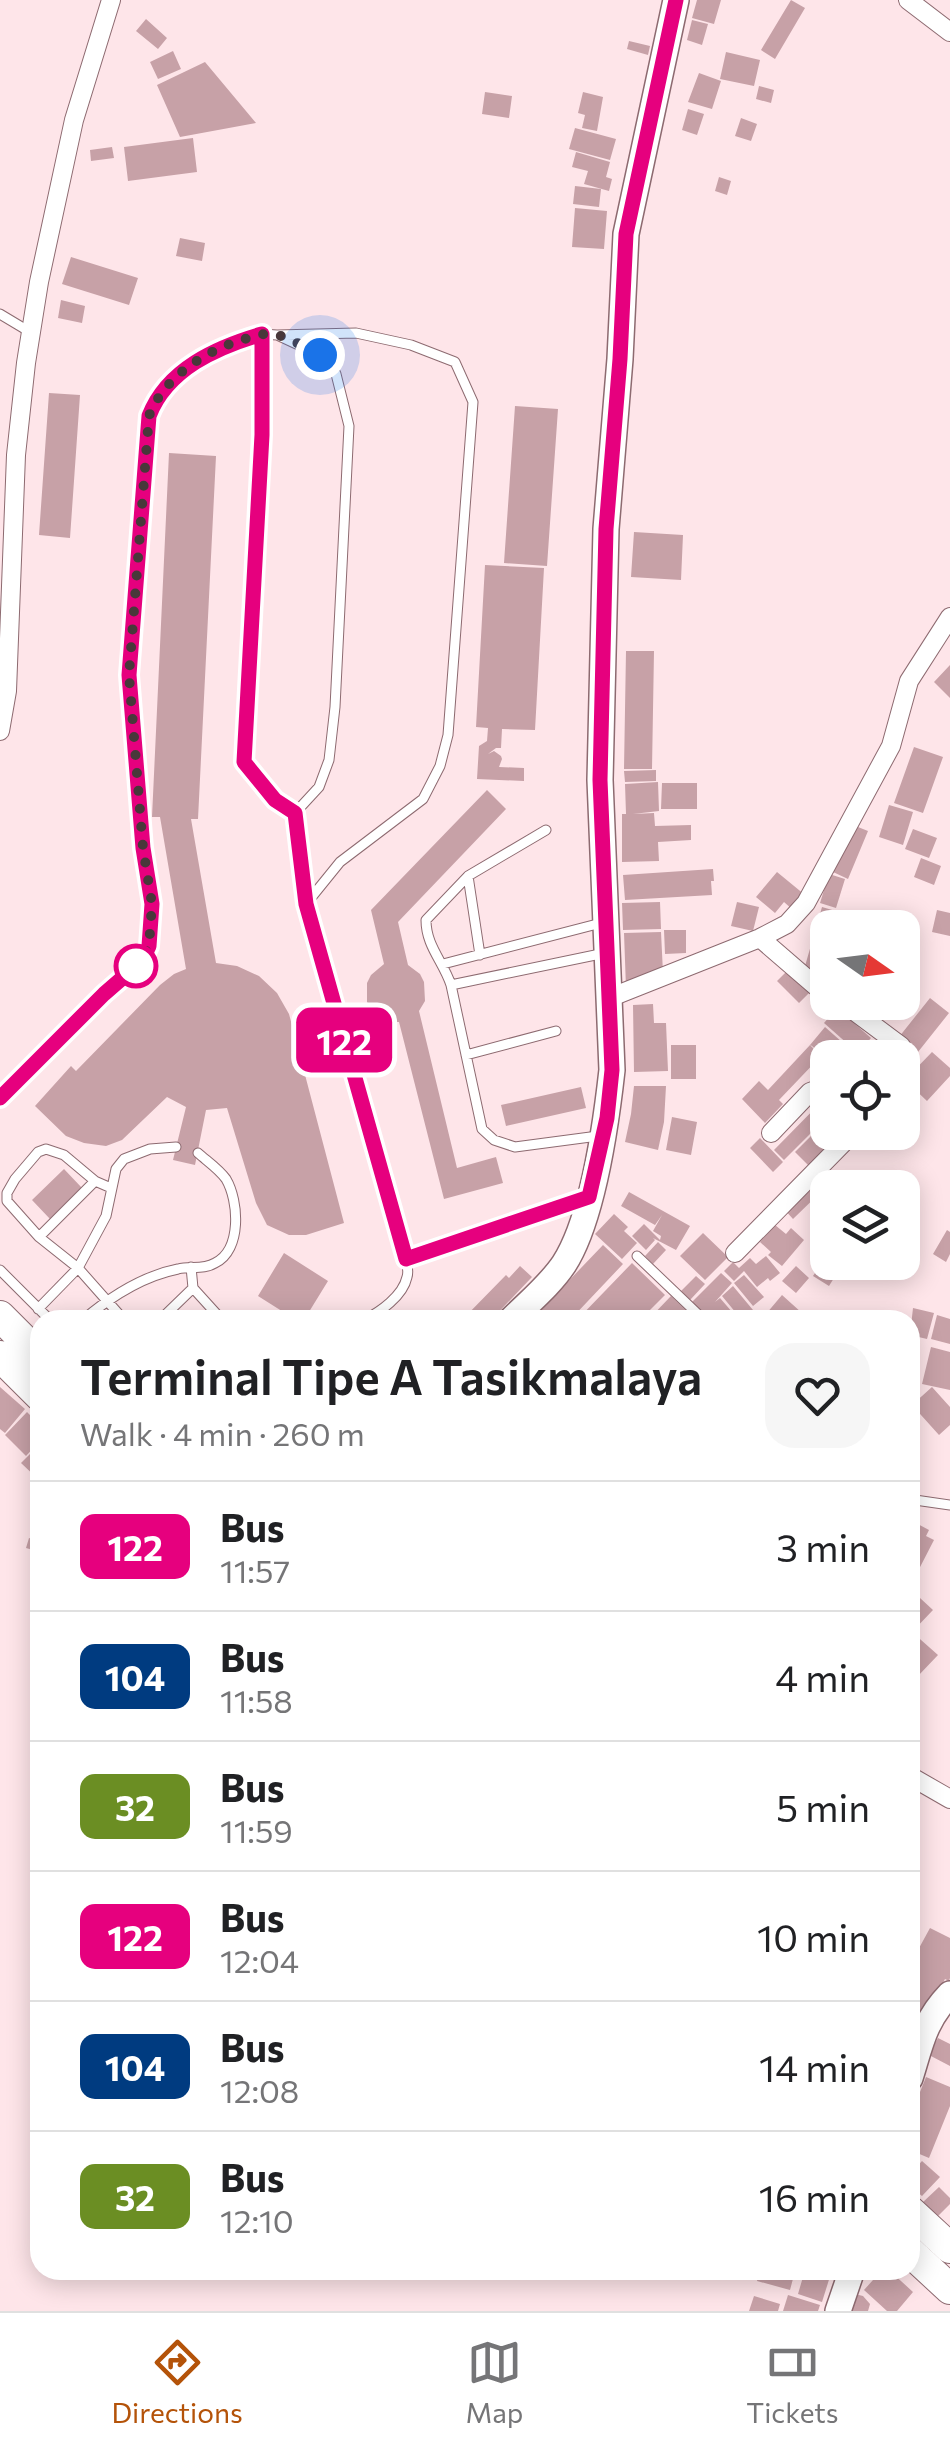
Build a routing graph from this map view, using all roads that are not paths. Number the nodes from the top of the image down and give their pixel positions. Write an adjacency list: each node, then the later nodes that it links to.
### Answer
1 (111, 0): 6 (street)
2 (676, 0): 15 (street)
3 (908, 0): 4 (street)
4 (950, 32)
5 (0, 314): 6 (lane)
6 (30, 332): 10 (street)
7 (262, 334): 8 (lane); 11 (lane); 29 (lane)
8 (277, 335): 11 (lane); 14 (lane)
9 (950, 617): 16 (street)
10 (0, 732)
11 (295, 813): 14 (lane)
12 (546, 830): 13 (lane)
13 (468, 876): 18 (lane); 19 (lane)
14 (306, 904): 41 (lane)
15 (606, 921): 17 (street); 18 (lane)
16 (760, 938): 21 (street); 23 (street)
17 (607, 952): 20 (lane); 23 (street)
18 (476, 956): 19 (lane); 20 (lane)
19 (443, 964): 22 (lane)
20 (475, 979): 22 (lane)
21 (810, 980)
22 (451, 984): 27 (lane)
23 (609, 998): 31 (street)
24 (866, 1020): 26 (street)
25 (556, 1031): 27 (lane)
26 (893, 1040)
27 (466, 1055): 31 (lane)
28 (810, 1092): 30 (street)
29 (0, 1098)
30 (771, 1133)
31 (603, 1136): 37 (street)
32 (176, 1147): 36 (lane)
33 (836, 1150): 39 (street)
34 (198, 1153): 42 (lane)
35 (95, 1181): 36 (lane); 38 (lane); 38 (lane)
36 (111, 1188): 43 (lane)
37 (586, 1207): 41 (lane); 53 (street)
38 (39, 1237): 43 (lane)
39 (735, 1253)
40 (637, 1256): 54 (lane)
41 (406, 1259): 52 (lane)
42 (190, 1267): 45 (lane); 46 (lane)
43 (78, 1268): 46 (lane); 47 (lane)
44 (0, 1270): 47 (lane)
45 (193, 1288): 50 (lane); 51 (lane)
46 (107, 1299): 48 (lane); 49 (lane)
47 (38, 1309)
48 (95, 1310)
49 (116, 1310)
50 (171, 1310)
51 (213, 1310)
52 (382, 1310)
53 (521, 1310)
54 (694, 1310)
55 (0, 1316): 56 (main road)
56 (30, 1346)
57 (0, 1356): 58 (main road)
58 (30, 1386)
59 (920, 1501): 60 (lane)
60 (950, 1505)
61 (920, 1782): 62 (street)
62 (950, 1799)
63 (950, 1994): 64 (street)
64 (920, 2046)
65 (920, 2220): 66 (main road)
66 (950, 2248)
67 (920, 2261): 69 (main road)
68 (849, 2280): 70 (street)
69 (950, 2289)
70 (838, 2311)

